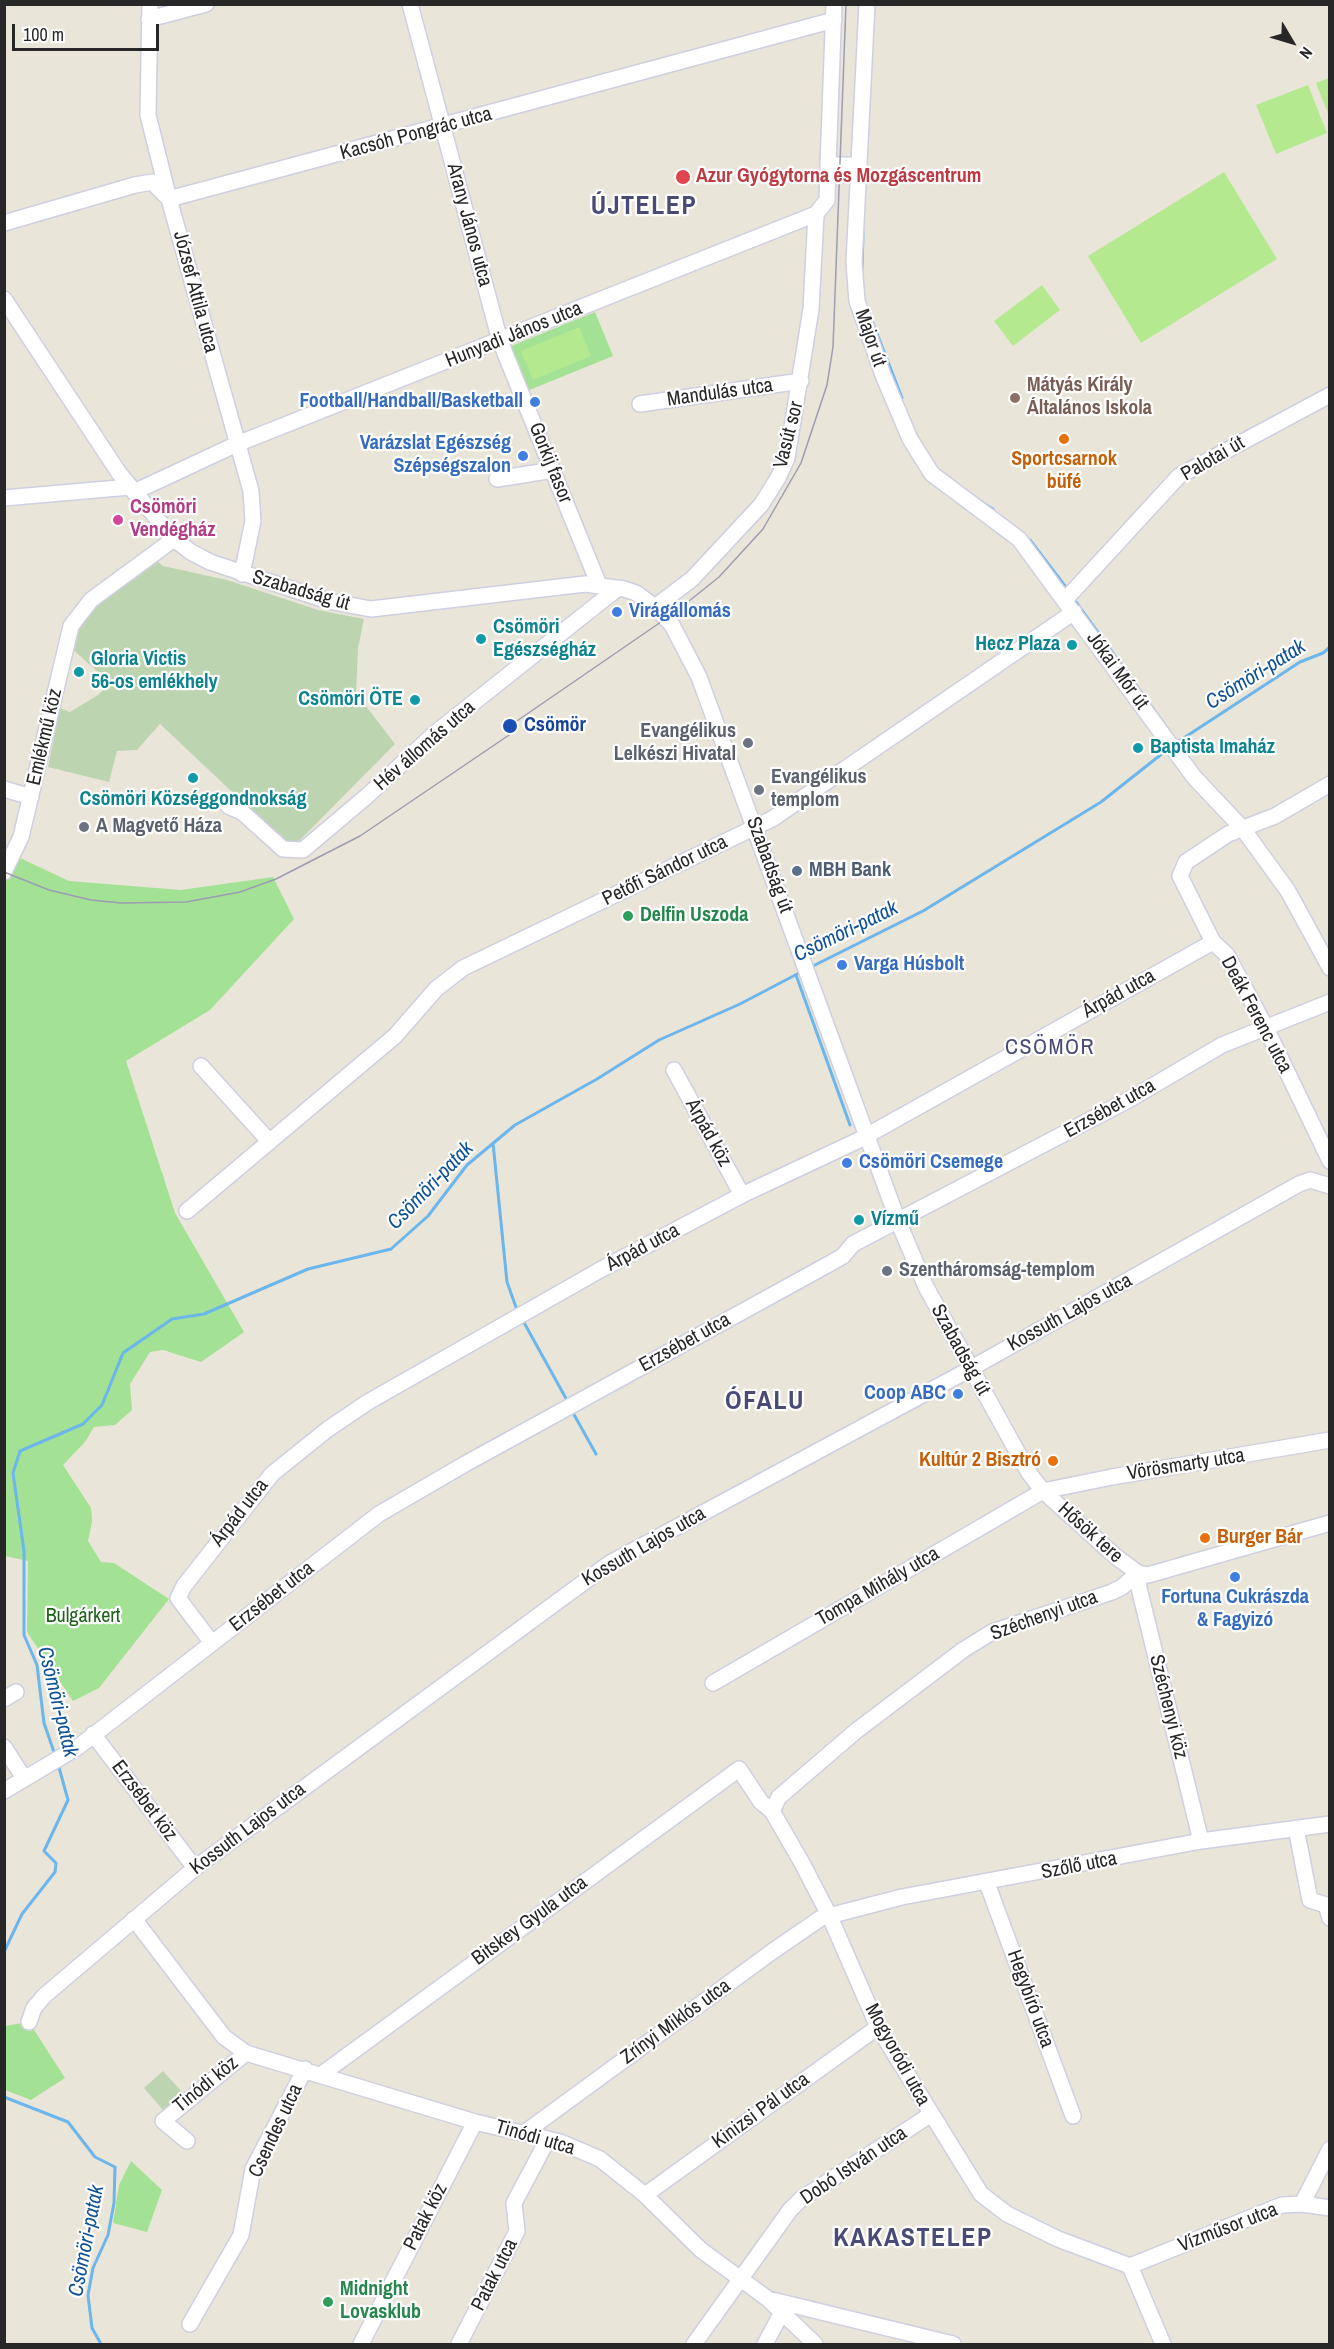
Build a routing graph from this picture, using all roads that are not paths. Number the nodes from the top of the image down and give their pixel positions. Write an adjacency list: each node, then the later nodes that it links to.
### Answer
1 (206, 4): 4 (street)
2 (410, 4): 6 (street, Arany János utca)
3 (867, 4): 9 (street, Major út)
4 (149, 12): 7 (street, József Attila utca)
5 (834, 12): 6 (street, Kacsóh Pongrác utca); 8 (street)
6 (442, 127): 11 (street, Kacsóh Pongrác utca); 15 (street, Arany János utca)
7 (154, 140): 10 (street, József Attila utca); 11 (street, József Attila utca)
8 (828, 165): 9 (street); 12 (street)
9 (859, 165): 28 (street, Major út)
10 (152, 182): 11 (street); 13 (street)
11 (169, 199): 19 (street, József Attila utca)
12 (816, 214): 15 (street, Hunyadi János utca); 16 (street, Vasút sor)
13 (4, 223)
14 (4, 299): 22 (street, Szabadság út)
15 (500, 341): 19 (street, Hunyadi János utca); 20 (street, Gorkij fasor)
16 (801, 381): 18 (street, Mandulás utca); 29 (street, Vasút sor)
17 (1329, 395): 28 (street, Palotai út)
18 (640, 404)
19 (237, 444): 22 (street, Hunyadi János utca); 25 (street, József Attila utca)
20 (553, 470): 21 (street); 26 (street, Gorkij fasor)
21 (497, 478)
22 (132, 489): 23 (street, Hunyadi János utca); 24 (street, Szabadság út)
23 (4, 498)
24 (174, 539): 25 (street, Szabadság út); 32 (street, Emlékmű köz)
25 (242, 574): 26 (street, Szabadság út)
26 (599, 585): 27 (street, Szabadság út)
27 (618, 588): 29 (street, Szabadság út); 33 (street, Hév állomás utca)
28 (1070, 600): 34 (street, Petőfi Sándor utca); 35 (street, Jókai Mór út)
29 (655, 607): 34 (street, Szabadság út)
30 (1329, 784): 35 (street)
31 (4, 789): 32 (street)
32 (31, 797): 36 (street, Emlékmű köz)
33 (228, 806)
34 (755, 827): 43 (street, Szabadság út); 44 (street, Petőfi Sándor utca)
35 (1244, 829): 37 (street, Deák Ferenc utca); 38 (street, Jókai Mór út)
36 (4, 872)
37 (1213, 942): 40 (street, Deák Ferenc utca); 43 (street, Árpád utca)
38 (1329, 968)
39 (1329, 1002): 40 (street, Erzsébet utca)
40 (1265, 1026): 45 (street, Deák Ferenc utca); 49 (street, Erzsébet utca)
41 (201, 1066): 44 (street)
42 (674, 1070): 47 (street, Árpád köz)
43 (867, 1135): 47 (street, Árpád utca); 49 (street, Szabadság út)
44 (269, 1142): 48 (street, Petőfi Sándor utca)
45 (1329, 1161)
46 (1329, 1186): 50 (street, Kossuth Lajos utca)
47 (742, 1195): 55 (street, Árpád utca)
48 (187, 1211)
49 (898, 1221): 50 (street, Szabadság út); 55 (street, Erzsébet utca)
50 (969, 1369): 52 (street, Szabadság út); 66 (street, Kossuth Lajos utca)
51 (1329, 1440): 52 (street, Vörösmarty utca)
52 (1043, 1491): 54 (street, Hősök tere); 56 (street, Tompa Mihály utca)
53 (1329, 1523): 54 (street)
54 (1138, 1573): 62 (street, Széchenyi utca); 65 (street, Széchenyi köz)
55 (212, 1643): 57 (street, Erzsébet utca)
56 (713, 1683)
57 (93, 1734): 60 (street, Erzsébet utca); 66 (street, Erzsébet köz)
58 (4, 1747): 60 (street)
59 (739, 1769): 62 (street, Mogyoródi utca); 75 (street, Bitskey Gyula utca)
60 (24, 1778): 61 (street, Erzsébet utca)
61 (4, 1791)
62 (772, 1811): 68 (street, Mogyoródi utca)
63 (1329, 1824): 64 (street, Szőlő utca)
64 (1296, 1828): 65 (street, Szőlő utca); 69 (street)
65 (1201, 1841): 67 (street, Szőlő utca)
66 (195, 1868): 70 (street, Kossuth Lajos utca)
67 (987, 1883): 68 (street, Szőlő utca); 77 (street, Hegybíró utca)
68 (830, 1917): 72 (street, Mogyoródi utca); 79 (street, Zrínyi Miklós utca)
69 (1329, 1918)
70 (134, 1919): 71 (street, Kossuth Lajos utca); 73 (street, Tinódi utca)
71 (28, 2022)
72 (878, 2027): 76 (street, Mogyoródi utca); 83 (street, Kinizsi Pál utca)
73 (246, 2053): 74 (street, Tinódi utca); 81 (street, Tinódi köz)
74 (305, 2069): 75 (street, Tinódi utca); 90 (street, Csendes utca)
75 (322, 2074): 78 (street, Tinódi utca)
76 (930, 2115): 86 (street, Mogyoródi utca); 87 (street, Dobó István utca)
77 (1073, 2116)
78 (475, 2122): 79 (street, Tinódi utca); 91 (street, Patak köz)
79 (524, 2133): 80 (street, Tinódi utca)
80 (548, 2139): 83 (street, Tinódi utca); 92 (street, Patak utca)
81 (187, 2142)
82 (1329, 2149): 84 (street)
83 (645, 2194): 87 (street, Tinódi utca)
84 (1302, 2204): 85 (street, Vízműsor utca); 86 (street, Vízműsor utca)
85 (1329, 2208)
86 (1130, 2266): 97 (street)
87 (740, 2280): 88 (street, Tinódi utca); 93 (street, Dobó István utca)
88 (768, 2299): 89 (street); 96 (street, Tinódi utca)
89 (781, 2314): 94 (street); 95 (street)
90 (190, 2324)
91 (361, 2344)
92 (459, 2344)
93 (694, 2344)
94 (765, 2344)
95 (815, 2344)
96 (953, 2344)
97 (1163, 2344)

